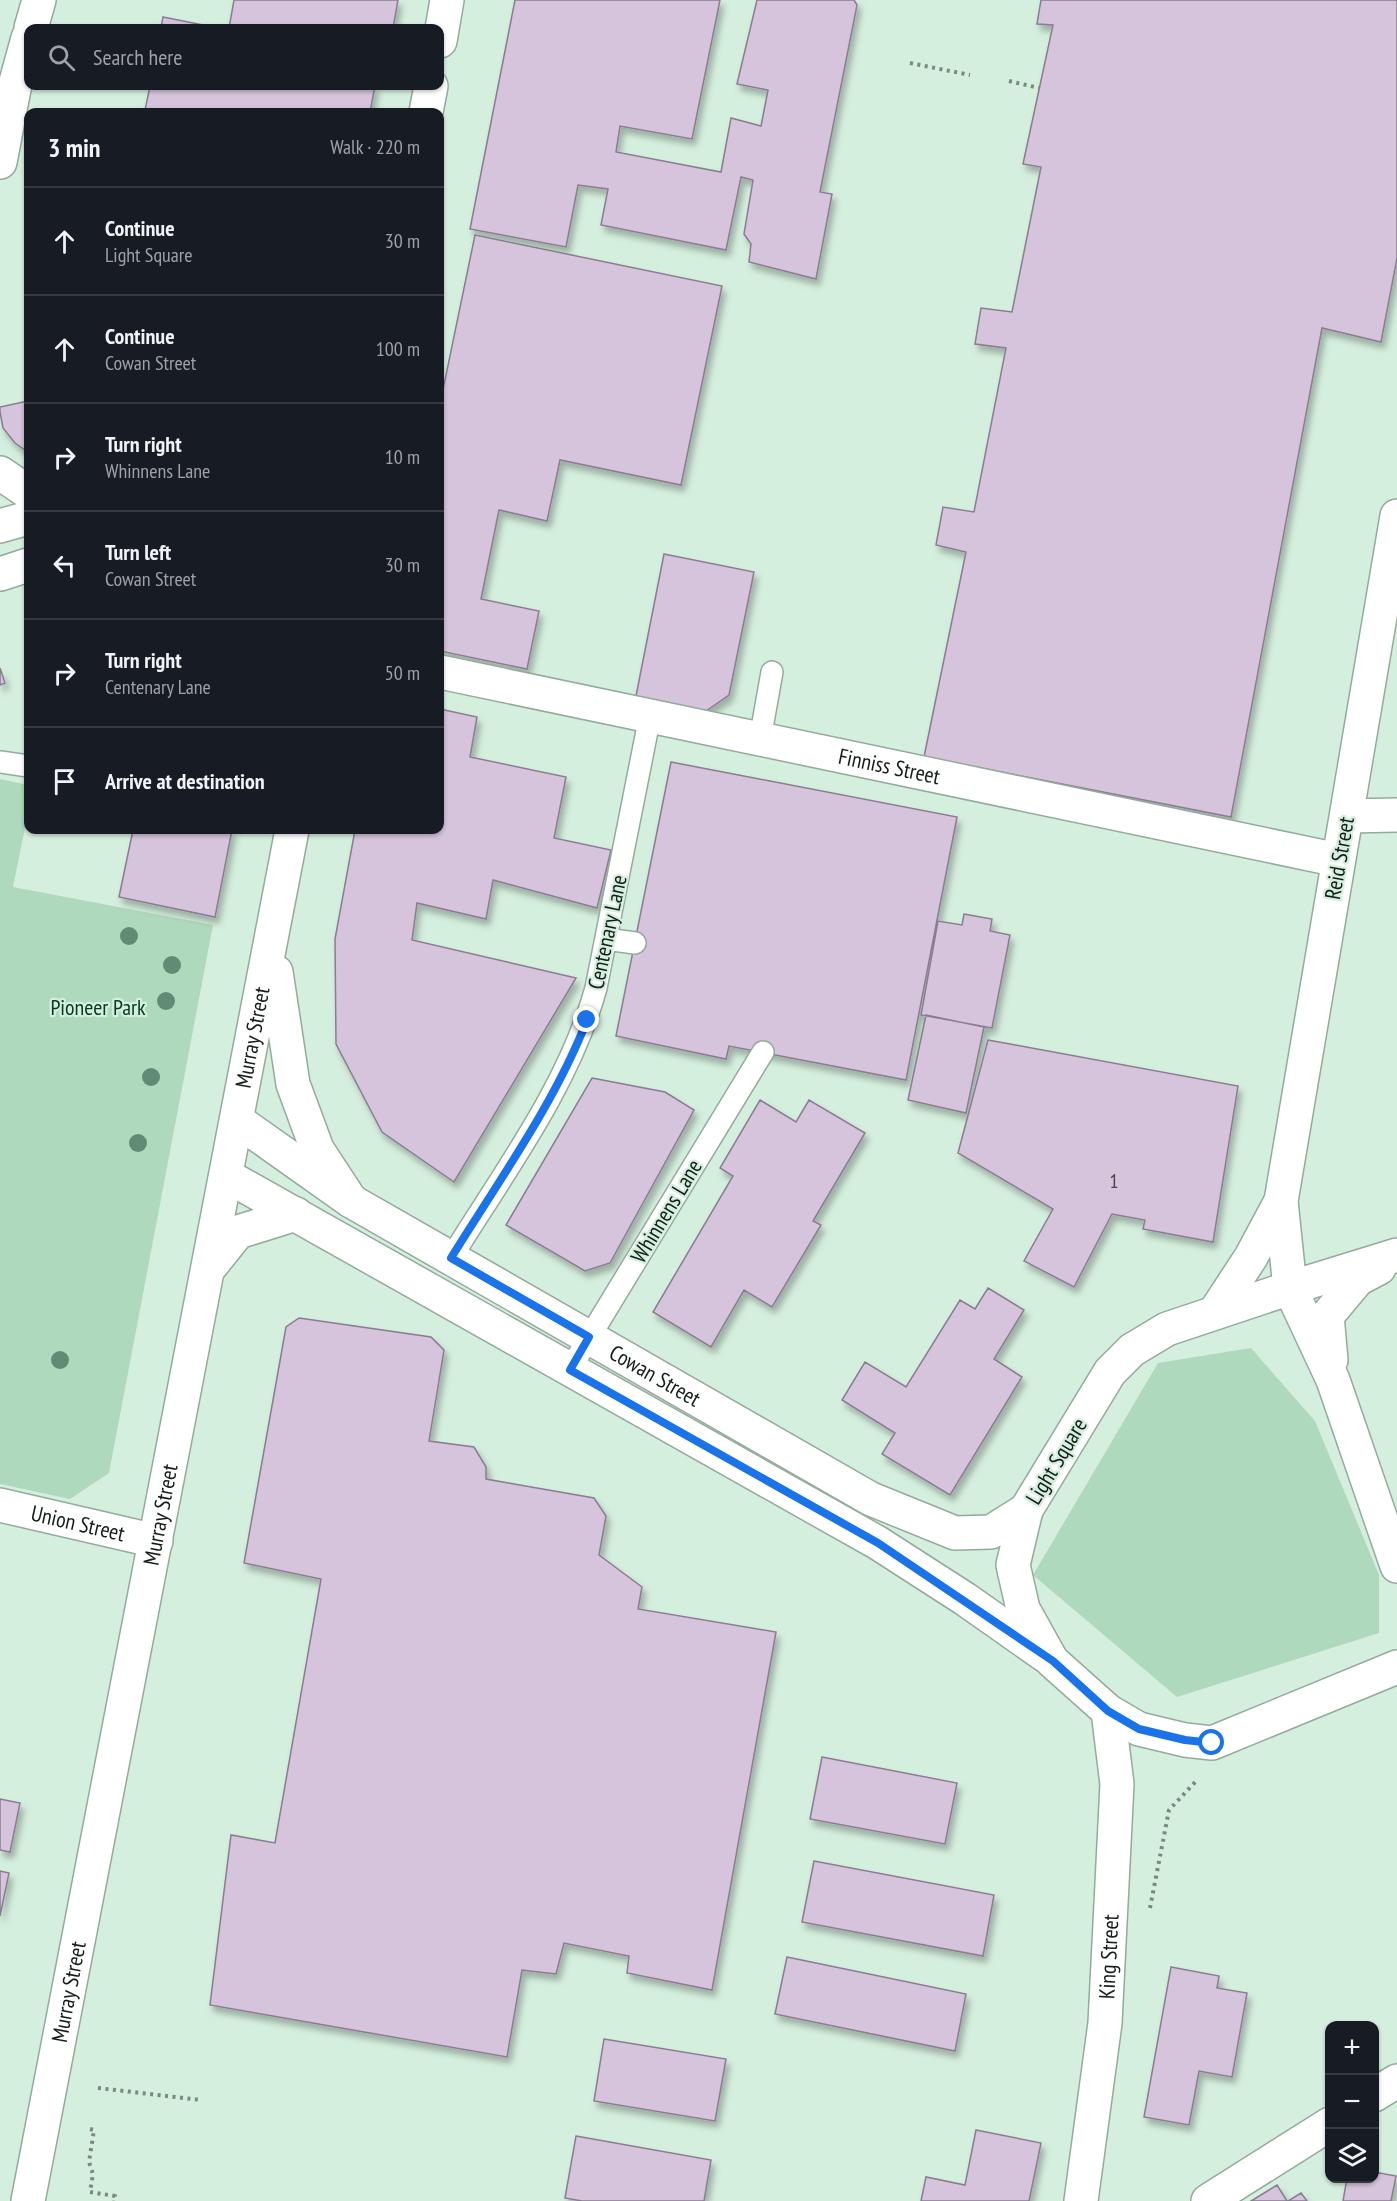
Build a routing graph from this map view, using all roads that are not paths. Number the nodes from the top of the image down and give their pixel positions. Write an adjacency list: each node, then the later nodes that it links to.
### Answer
1 (39, 0): 3 (street)
2 (447, 0): 4 (street)
3 (32, 24)
4 (443, 24)
5 (24, 53): 8 (street)
6 (430, 90): 7 (street)
7 (427, 108)
8 (0, 162)
9 (0, 473): 10 (street)
10 (24, 489)
11 (1397, 516): 23 (street, Reid Street)
12 (24, 519): 13 (street)
13 (0, 526)
14 (24, 567): 15 (street)
15 (0, 574)
16 (772, 672): 19 (lane)
17 (444, 673): 18 (street, Finniss Street)
18 (650, 716): 19 (street, Finniss Street); 26 (lane, Centenary Lane)
19 (760, 739): 25 (street, Finniss Street)
20 (0, 762): 21 (lane)
21 (24, 765)
22 (1397, 815): 23 (street)
23 (1347, 816): 25 (street, Reid Street)
24 (291, 834): 27 (street, Murray Street)
25 (1338, 860): 33 (street, Reid Street)
26 (606, 939): 28 (lane); 36 (lane, Centenary Lane)
27 (272, 940): 30 (street, Murray Street); 32 (street)
28 (635, 943)
29 (763, 1052): 40 (lane, Whinnens Lane)
30 (238, 1121): 31 (street, Murray Street); 32 (street, Cowan Street)
31 (227, 1176): 34 (street, Cowan Street); 37 (street, Murray Street)
32 (351, 1201): 36 (street, Cowan Street)
33 (1281, 1201): 38 (street, Reid Street); 39 (street, Reid Street)
34 (296, 1214): 37 (street); 41 (street, Cowan Street)
35 (1397, 1257): 38 (street, Light Square); 42 (street)
36 (451, 1258): 40 (street, Cowan Street)
37 (209, 1268): 45 (street, Murray Street)
38 (1290, 1288): 39 (street, Light Square); 42 (street)
39 (1215, 1312): 44 (street, Light Square)
40 (589, 1337): 41 (lane, Whinnens Lane); 44 (street, Cowan Street)
41 (570, 1370): 47 (street, Cowan Street)
42 (1333, 1380): 46 (street)
43 (0, 1505): 45 (street, Union Street)
44 (1026, 1510): 47 (street, Light Square)
45 (156, 1541): 53 (street, Murray Street)
46 (1397, 1566)
47 (1053, 1661): 49 (street, Light Square)
48 (1397, 1667): 49 (street, Light Square)
49 (1108, 1711): 54 (street, King Street)
50 (1397, 2081): 51 (street)
51 (1379, 2092)
52 (1325, 2127): 55 (street)
53 (28, 2201)
54 (1081, 2201)
55 (1208, 2201)

